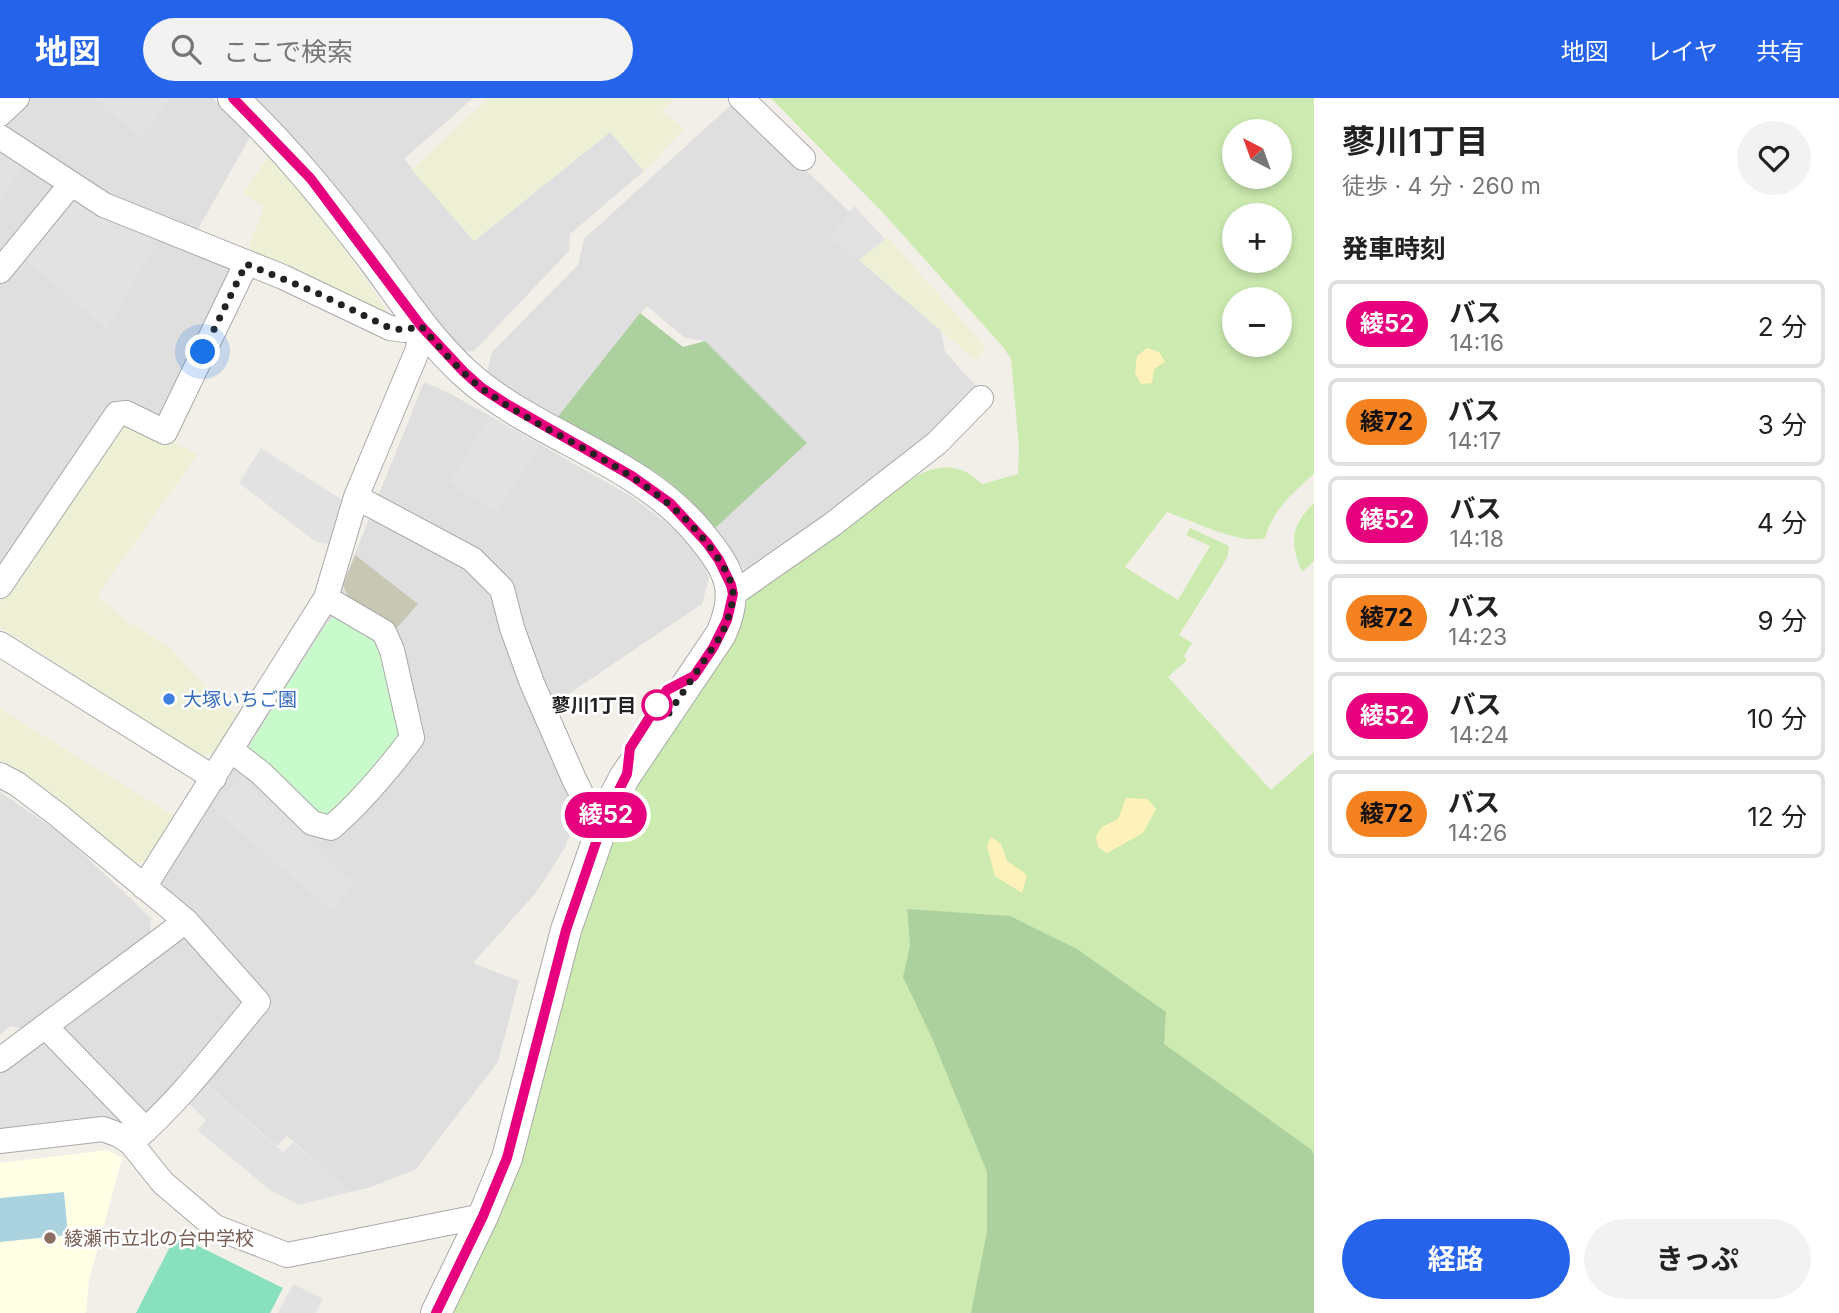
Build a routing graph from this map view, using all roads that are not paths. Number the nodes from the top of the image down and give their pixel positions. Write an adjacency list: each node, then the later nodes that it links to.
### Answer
1 (17, 98): 4 (street)
2 (233, 98): 10 (street)
3 (741, 98): 6 (street)
4 (0, 114)
5 (0, 137): 7 (street)
6 (803, 158)
7 (71, 184): 8 (street); 9 (street)
8 (246, 264): 10 (street); 13 (street)
9 (0, 271)
10 (421, 326): 12 (street); 14 (street)
11 (981, 398): 14 (street)
12 (356, 498): 15 (street); 20 (street)
13 (0, 586)
14 (733, 594): 20 (street)
15 (326, 598): 17 (street); 17 (street)
16 (0, 644): 18 (street)
17 (232, 750): 18 (street)
18 (214, 778): 21 (street)
19 (6, 787): 21 (street)
20 (597, 837): 27 (street)
21 (144, 887): 22 (street)
22 (186, 921): 23 (street); 25 (street)
23 (45, 1026): 24 (street); 25 (street)
24 (5, 1046)
25 (139, 1136): 26 (street); 27 (street)
26 (0, 1141)
27 (483, 1216): 28 (street)
28 (436, 1313)

